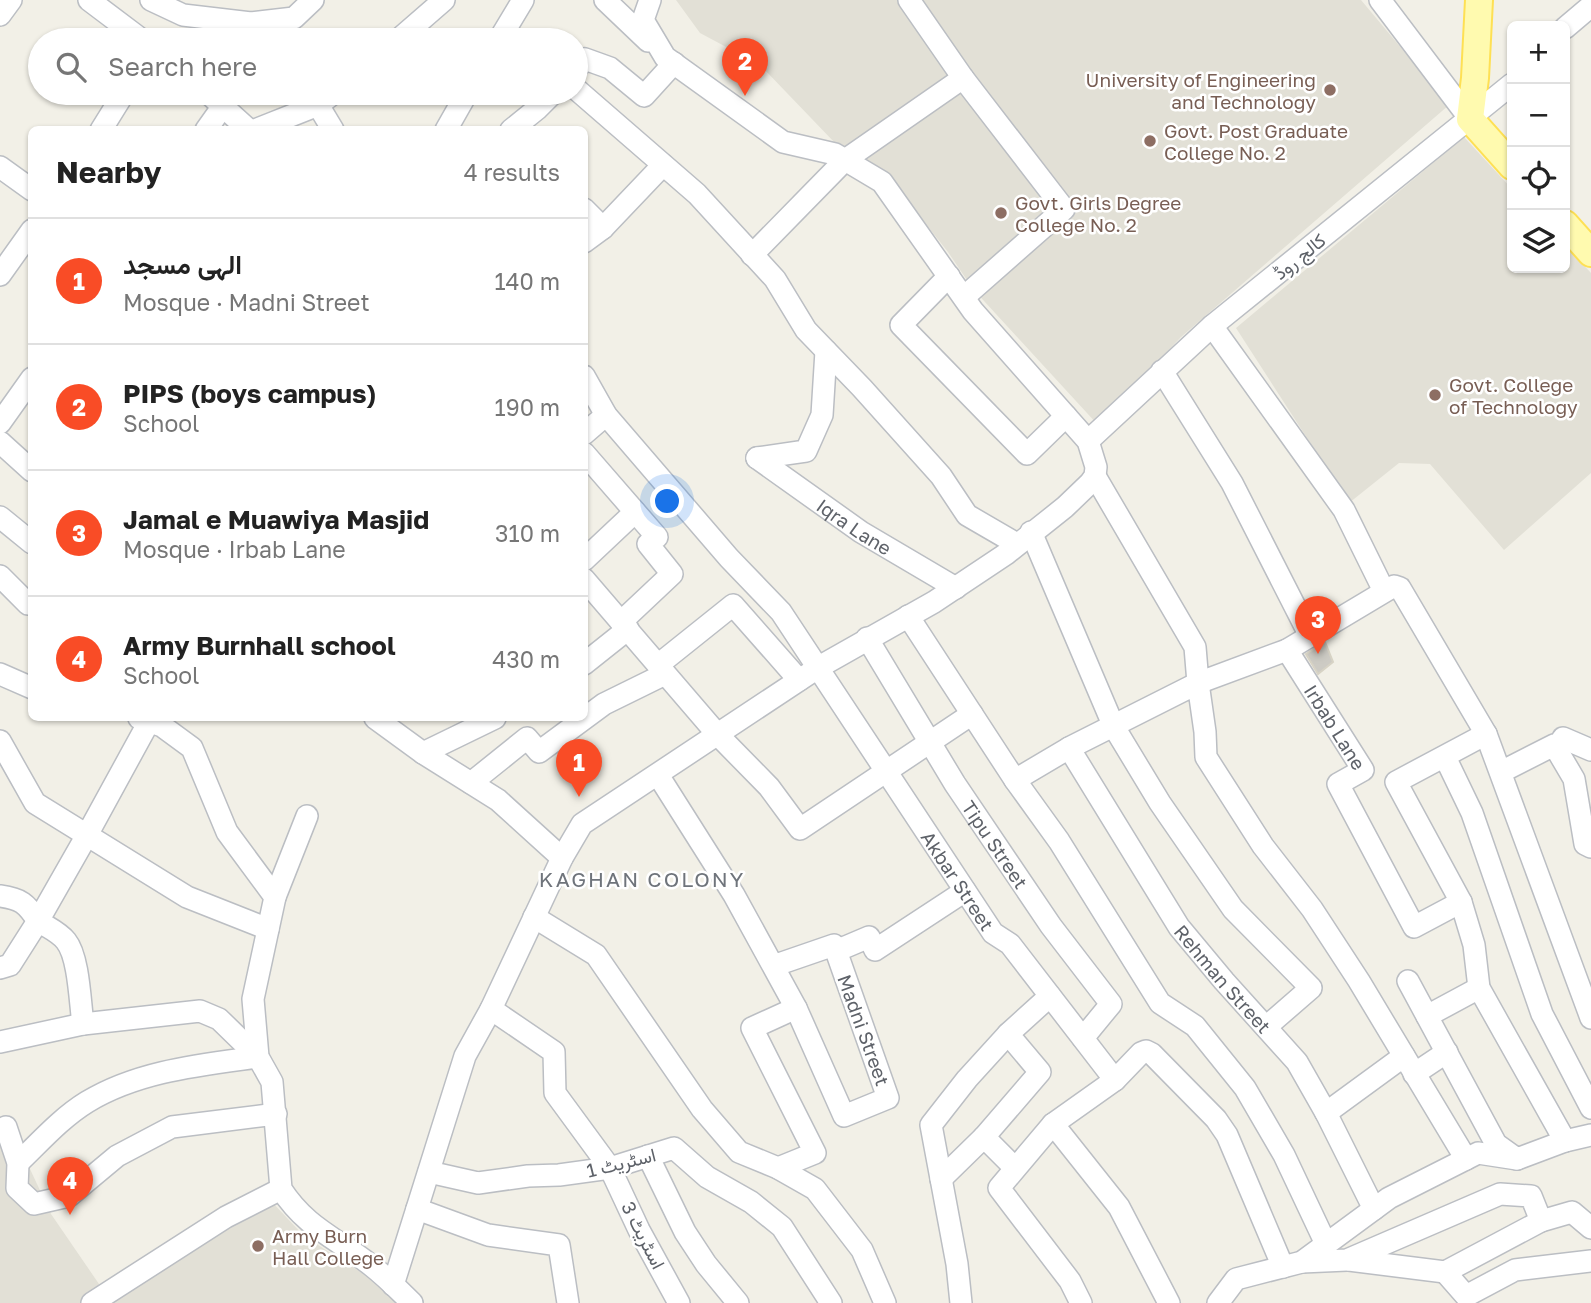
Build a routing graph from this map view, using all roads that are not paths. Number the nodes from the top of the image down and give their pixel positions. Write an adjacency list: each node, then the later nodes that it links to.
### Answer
1 (11, 0): 13 (street)
2 (89, 0): 15 (street)
3 (151, 0): 4 (street)
4 (313, 0)
5 (444, 0): 16 (street)
6 (523, 0): 17 (street)
7 (605, 0): 19 (street)
8 (650, 0): 19 (street)
9 (909, 0): 20 (street)
10 (1380, 0): 30 (street)
11 (1479, 0): 30 (main road)
12 (1591, 6): 14 (street)
13 (0, 15)
14 (1570, 24)
15 (123, 28)
16 (412, 28)
17 (506, 28)
18 (588, 60): 19 (street)
19 (670, 60): 38 (street)
20 (963, 78): 38 (street); 52 (street)
21 (1507, 88): 30 (street, کالج روڈ)
22 (588, 99): 40 (street)
23 (117, 105): 31 (street)
24 (213, 105): 32 (street)
25 (222, 105): 33 (street)
26 (312, 105): 34 (street)
27 (327, 105): 35 (street)
28 (460, 105): 36 (street)
29 (540, 105): 37 (street)
30 (1470, 119): 39 (main road); 53 (street, کالج روڈ)
31 (103, 126)
32 (207, 126)
33 (247, 126)
34 (262, 126)
35 (332, 126)
36 (448, 126)
37 (517, 126)
38 (845, 160): 49 (street); 51 (street)
39 (1507, 160)
40 (663, 164): 44 (street); 49 (street)
41 (0, 167): 42 (street)
42 (28, 187)
43 (588, 213): 44 (street)
44 (603, 228): 47 (street)
45 (1570, 230): 48 (main road)
46 (28, 236): 50 (street)
47 (588, 239)
48 (1591, 253)
49 (752, 255): 54 (street)
50 (0, 275)
51 (949, 276): 52 (street); 59 (street)
52 (964, 297): 59 (street)
53 (1212, 326): 55 (street, کالج روڈ); 75 (street)
54 (826, 351): 69 (street); 74 (street, Iqra Lane)
55 (1162, 372): 62 (street, کالج روڈ); 79 (street)
56 (588, 383): 58 (street, Akbar Street)
57 (28, 384): 60 (street)
58 (606, 415): 61 (street); 83 (street, Akbar Street)
59 (1066, 416): 62 (street)
60 (0, 423)
61 (588, 431)
62 (1087, 441): 66 (street)
63 (2, 448): 65 (street)
64 (588, 458): 67 (street)
65 (28, 468)
66 (1095, 476): 69 (street); 87 (street)
67 (635, 512): 71 (street); 78 (street)
68 (0, 517): 70 (street)
69 (1024, 538): 74 (street); 96 (street)
70 (28, 540)
71 (588, 556)
72 (0, 576): 76 (street)
73 (588, 584): 78 (street)
74 (956, 588): 77 (street)
75 (1384, 592): 79 (street); 97 (street)
76 (28, 604)
77 (908, 616): 80 (street); 90 (street)
78 (624, 626): 82 (street); 84 (street)
79 (1310, 636): 81 (street)
80 (867, 638): 83 (street); 101 (street, Tipu Street)
81 (1287, 650): 87 (street); 119 (street, Irbab Lane)
82 (588, 660)
83 (818, 667): 86 (street); 106 (street, Akbar Street)
84 (662, 669): 86 (street); 89 (street); 98 (street)
85 (0, 674): 88 (street)
86 (799, 680): 98 (street)
87 (1198, 684): 96 (street); 140 (street)
88 (28, 686)
89 (588, 713)
90 (972, 714): 101 (street); 109 (street)
91 (145, 721): 112 (street)
92 (151, 721): 118 (street)
93 (379, 721): 104 (street)
94 (489, 721): 104 (street)
95 (572, 722): 110 (street)
96 (1114, 727): 102 (street); 134 (street)
97 (1486, 734): 105 (street); 107 (street)
98 (718, 735): 106 (street); 108 (street)
99 (1563, 738): 103 (street)
100 (0, 741): 112 (street)
101 (930, 742): 106 (street); 136 (street, Tipu Street)
102 (1069, 748): 109 (street); 134 (street, Rehman Street)
103 (1591, 750)
104 (423, 753): 110 (street)
105 (1445, 757): 119 (street); 142 (street)
106 (885, 771): 116 (street, Akbar Street)
107 (1501, 772): 113 (street); 132 (street)
108 (659, 775): 114 (street); 124 (street, Madni Street)
109 (1015, 780): 164 (street)
110 (471, 783): 114 (street)
111 (307, 816): 118 (street)
112 (88, 835): 121 (street); 122 (street)
113 (1588, 845): 115 (street)
114 (562, 858): 120 (street)
115 (1591, 866)
116 (965, 891): 123 (street); 128 (street, Akbar Street)
117 (0, 896): 121 (street)
118 (275, 897): 122 (street)
119 (1461, 902): 127 (street)
120 (534, 917): 130 (street); 155 (street)
121 (38, 921): 125 (street); 133 (street)
122 (268, 929): 139 (street)
123 (836, 951): 124 (street, Madni Street); 129 (street, Madni Street)
124 (773, 966): 129 (street, Madni Street)
125 (0, 968)
126 (1408, 981): 131 (street)
127 (1479, 988): 131 (street); 149 (street)
128 (1050, 996): 135 (street); 136 (street, Akbar Street)
129 (796, 1008): 155 (street)
130 (491, 1009): 154 (street, اسٹریٹ 3); 157 (street)
131 (1427, 1016): 138 (street)
132 (1591, 1018)
133 (83, 1024): 137 (street); 139 (street)
134 (1266, 1027): 143 (street, Rehman Street)
135 (1008, 1034): 148 (street); 158 (street)
136 (1083, 1038): 141 (street, Akbar Street)
137 (0, 1042)
138 (1447, 1052): 140 (street); 152 (street)
139 (258, 1057): 144 (street); 153 (street)
140 (1409, 1065): 143 (street); 151 (street)
141 (1115, 1080): 145 (street); 167 (street)
142 (1591, 1108)
143 (1326, 1113): 161 (street, Rehman Street)
144 (276, 1114): 153 (street); 159 (street)
145 (1053, 1124): 156 (street); 179 (street)
146 (0, 1130): 153 (street)
147 (1591, 1135): 149 (street)
148 (984, 1137): 156 (street); 158 (street)
149 (1564, 1141): 152 (street)
150 (648, 1156): 154 (street, اسٹریٹ 1); 174 (street); 175 (street, اسٹریٹ 1)
151 (1466, 1159): 152 (street); 161 (street)
152 (1517, 1159)
153 (18, 1163)
154 (610, 1168): 157 (street, اسٹریٹ 1); 173 (street, اسٹریٹ 3)
155 (778, 1168): 176 (street)
156 (1015, 1168): 178 (street)
157 (429, 1172): 160 (street)
158 (942, 1179): 177 (street)
159 (281, 1189): 169 (street); 170 (street)
160 (417, 1209): 169 (street); 172 (street)
161 (1374, 1209): 164 (street)
162 (1541, 1221): 163 (street); 165 (street); 168 (street)
163 (1591, 1228)
164 (1326, 1244): 167 (street)
165 (1347, 1260): 167 (street); 168 (street)
166 (1591, 1261): 168 (street)
167 (1293, 1264): 180 (street)
168 (1445, 1272)
169 (393, 1284): 171 (street)
170 (92, 1303)
171 (412, 1303)
172 (568, 1303)
173 (679, 1303)
174 (738, 1303)
175 (831, 1303)
176 (885, 1303)
177 (961, 1303)
178 (1081, 1303)
179 (1169, 1303)
180 (1218, 1303)

